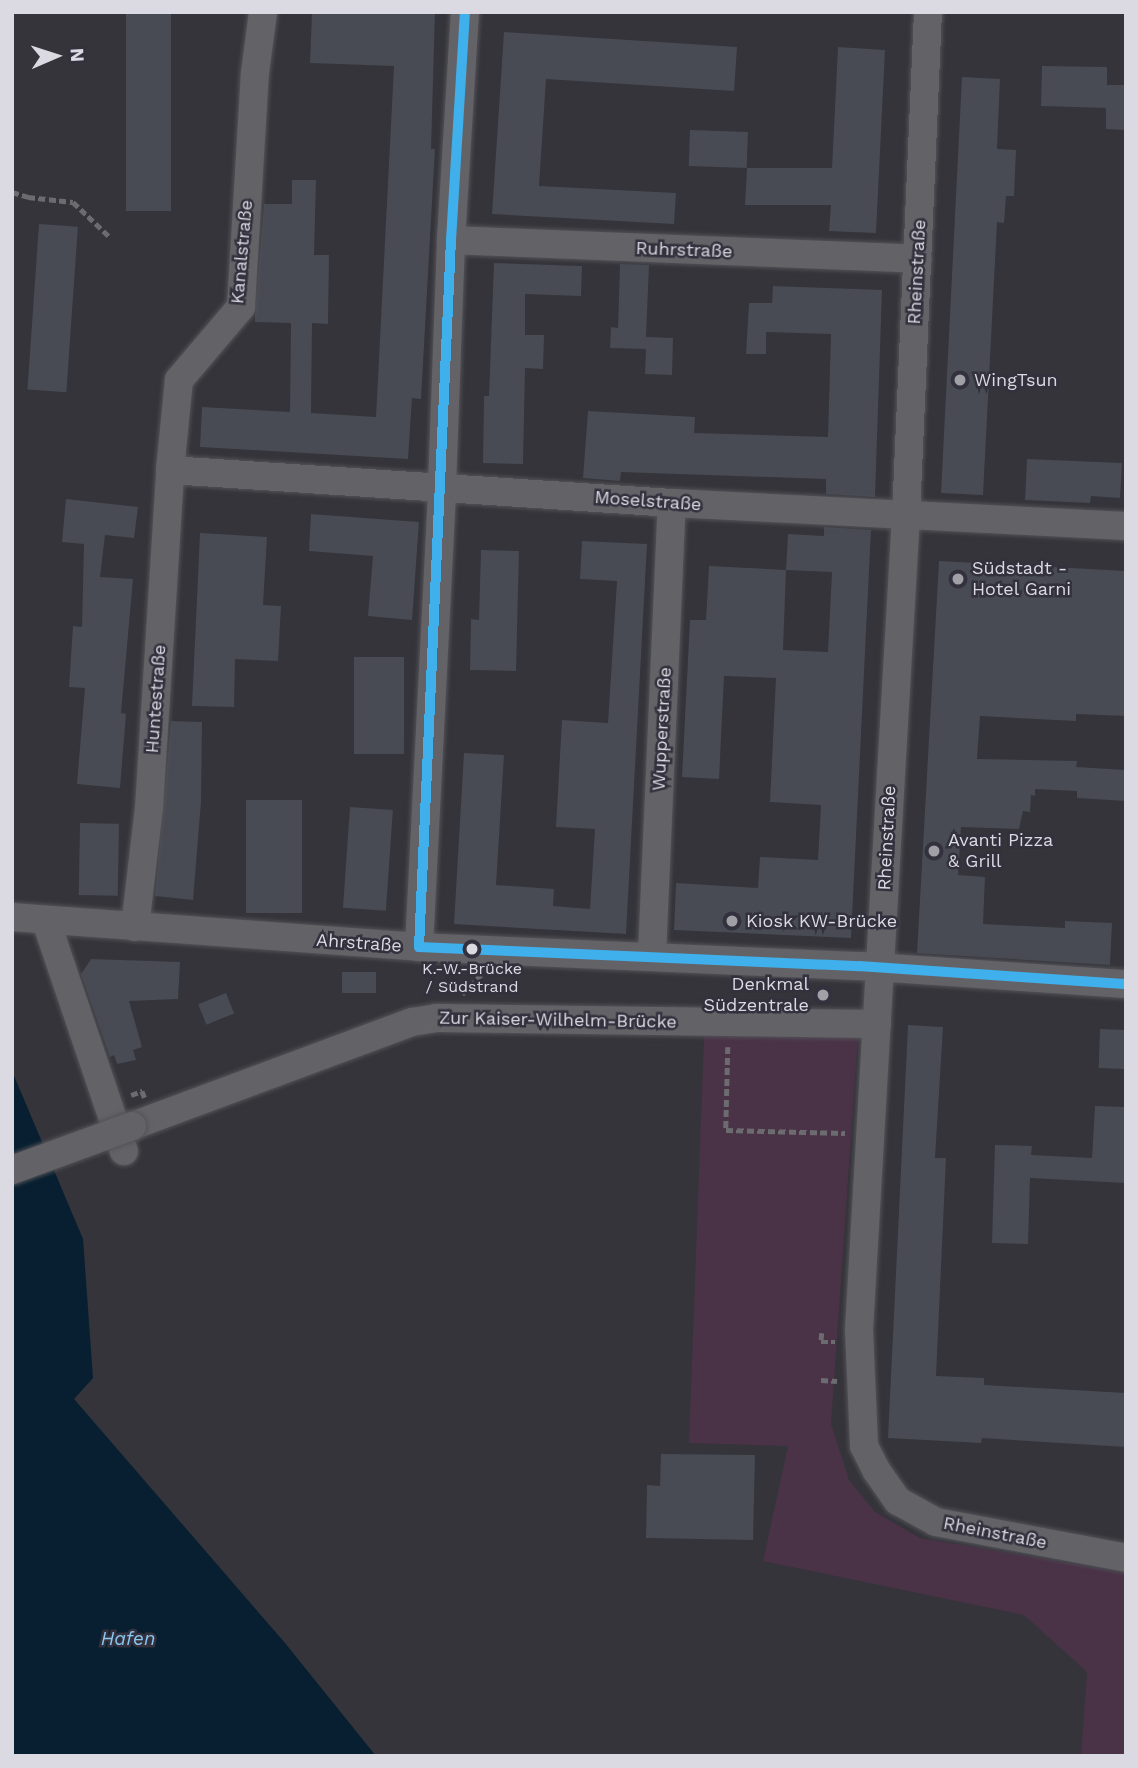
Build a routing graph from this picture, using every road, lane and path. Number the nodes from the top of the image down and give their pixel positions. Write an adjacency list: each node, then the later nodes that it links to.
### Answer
1 (263, 12): 8 (street, Kanalstraße)
2 (466, 12): 6 (street)
3 (928, 12): 7 (street, Rheinstraße)
4 (12, 192): 5 (path)
5 (111, 238)
6 (450, 240): 7 (street, Ruhrstraße); 9 (street)
7 (918, 259): 11 (street, Rheinstraße)
8 (170, 470): 9 (street, Moselstraße); 15 (street, Huntestraße)
9 (442, 486): 10 (street, Moselstraße); 16 (street)
10 (672, 503): 11 (street, Moselstraße); 17 (street, Wupperstraße)
11 (906, 515): 12 (street, Moselstraße); 18 (street, Rheinstraße)
12 (1126, 526)
13 (12, 917): 14 (street, Ahrstraße)
14 (46, 921): 15 (street, Ahrstraße); 23 (street)
15 (135, 927): 16 (street, Ahrstraße)
16 (419, 947): 17 (street, Ahrstraße)
17 (652, 955): 18 (street, Ahrstraße)
18 (879, 967): 19 (street, Ahrstraße); 20 (street, Rheinstraße)
19 (1126, 984)
20 (877, 1024): 23 (street, Zur Kaiser-Wilhelm-Brücke); 31 (street, Rheinstraße)
21 (728, 1037): 22 (path)
22 (849, 1133)
23 (128, 1138): 24 (street, Zur Kaiser-Wilhelm-Brücke, bridge)
24 (12, 1170)
25 (822, 1333): 26 (path)
26 (838, 1355)
27 (837, 1368): 29 (path)
28 (821, 1380): 29 (path)
29 (837, 1381): 30 (path)
30 (836, 1392)
31 (1126, 1558)

